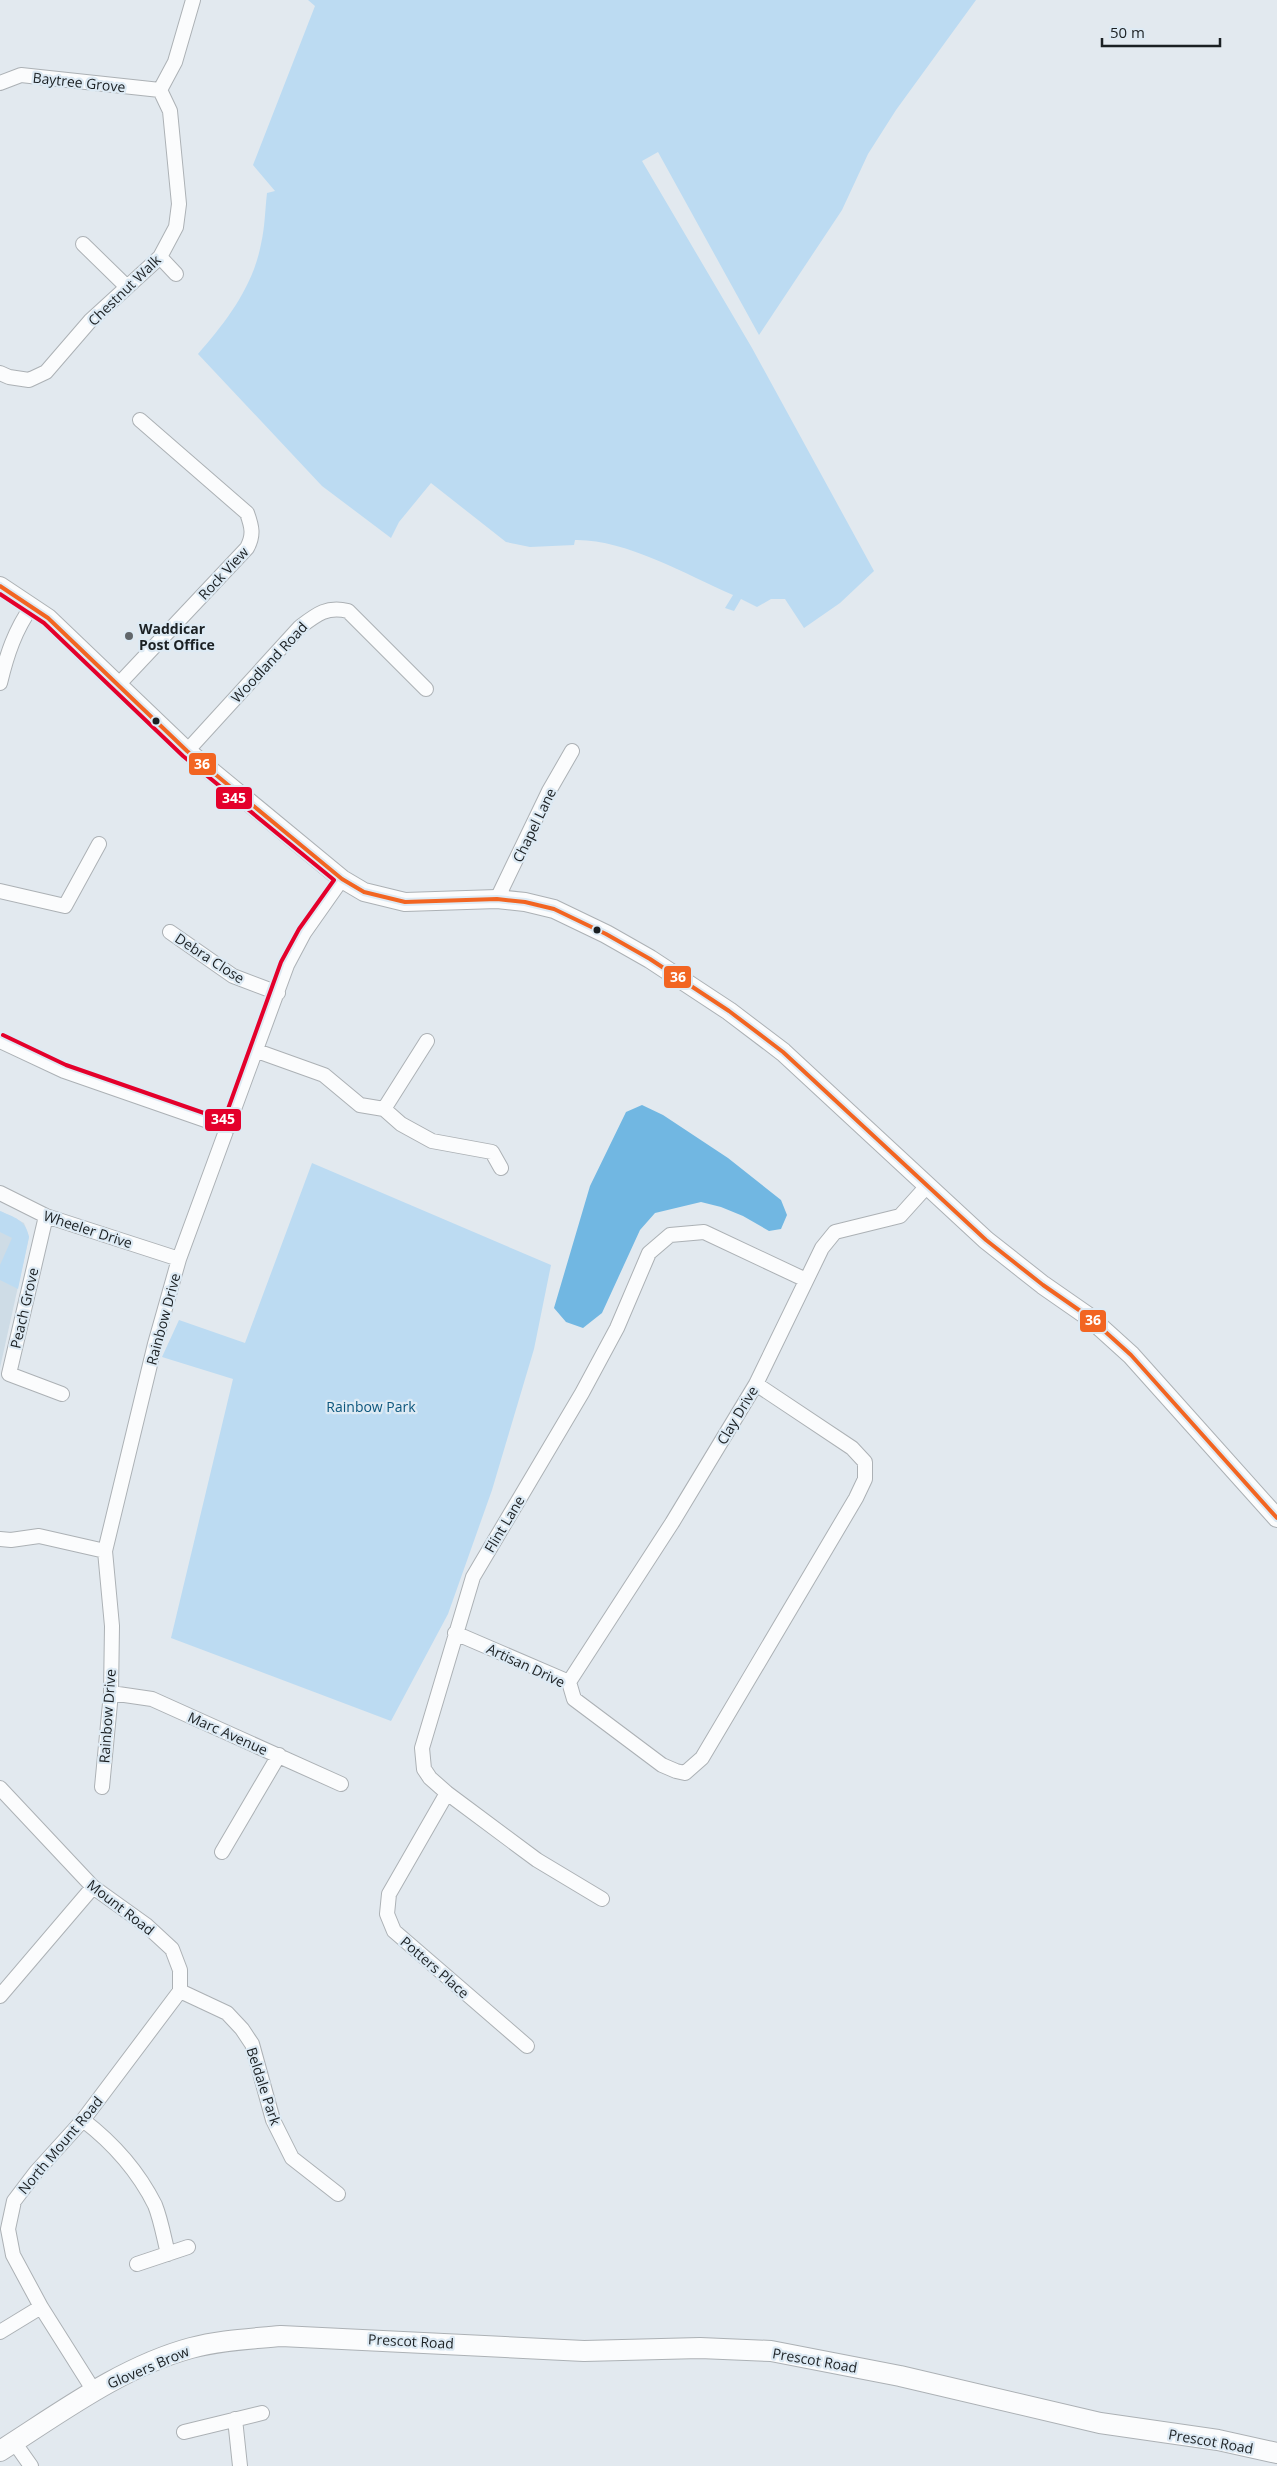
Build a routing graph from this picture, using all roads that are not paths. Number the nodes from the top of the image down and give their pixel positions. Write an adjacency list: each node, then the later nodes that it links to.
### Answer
1 (192, 0): 3 (street)
2 (0, 83): 3 (street, Baytree Grove)
3 (160, 90): 5 (street, Chestnut Walk)
4 (83, 244): 7 (street)
5 (160, 257): 6 (street); 7 (street, Chestnut Walk)
6 (176, 274)
7 (126, 286): 8 (street, Chestnut Walk)
8 (0, 373)
9 (140, 420): 13 (street, Rock View)
10 (0, 586): 11 (street)
11 (32, 606): 12 (street); 13 (street)
12 (0, 683)
13 (118, 685): 15 (street)
14 (426, 690): 15 (street, Woodland Road)
15 (187, 751): 18 (street)
16 (572, 751): 20 (street, Chapel Lane)
17 (99, 844): 19 (street)
18 (342, 879): 20 (street); 22 (street, Rainbow Drive)
19 (0, 892)
20 (497, 899): 29 (street)
21 (170, 932): 22 (street, Debra Close)
22 (278, 993): 25 (street, Rainbow Drive)
23 (0, 1041): 27 (street)
24 (427, 1041): 26 (street)
25 (257, 1051): 26 (street); 27 (street, Rainbow Drive)
26 (384, 1109): 28 (street)
27 (228, 1128): 32 (street, Rainbow Drive)
28 (501, 1168)
29 (927, 1186): 33 (street, Clay Drive); 36 (street)
30 (0, 1193): 31 (street, Wheeler Drive)
31 (46, 1216): 32 (street, Wheeler Drive); 35 (street, Peach Grove)
32 (179, 1259): 38 (street, Rainbow Drive)
33 (806, 1280): 34 (street, Clay Drive); 39 (street, Flint Lane)
34 (756, 1384): 40 (street, Clay Drive); 40 (street, Artisan Drive)
35 (62, 1394)
36 (1277, 1518)
37 (0, 1539): 38 (street)
38 (105, 1551): 41 (street, Rainbow Drive)
39 (455, 1633): 40 (street, Artisan Drive); 46 (street, Flint Lane)
40 (568, 1682)
41 (111, 1693): 42 (street, Marc Avenue); 45 (street, Rainbow Drive)
42 (280, 1755): 43 (street, Marc Avenue); 47 (street)
43 (341, 1784)
44 (0, 1788): 48 (street, Mount Road)
45 (102, 1788)
46 (447, 1792): 49 (street, Flint Lane); 52 (street, Potters Place)
47 (222, 1852)
48 (93, 1887): 50 (street, Mount Road); 51 (street)
49 (602, 1899)
50 (180, 1991): 53 (street, North Mount Road); 54 (street, Beldale Park)
51 (0, 1996)
52 (527, 2046)
53 (83, 2120): 56 (street); 58 (street, North Mount Road)
54 (338, 2194)
55 (188, 2247): 56 (street)
56 (168, 2254): 57 (street)
57 (136, 2264)
58 (41, 2307): 59 (street); 61 (street, North Mount Road)
59 (0, 2332)
60 (344, 2338): 61 (main road, Glovers Brow); 66 (main road, Prescot Road)
61 (94, 2391): 65 (main road, Glovers Brow)
62 (262, 2413): 63 (street)
63 (234, 2419): 64 (street); 68 (street)
64 (184, 2432)
65 (7, 2446): 67 (street)
66 (1277, 2453)
67 (31, 2466)
68 (240, 2466)

